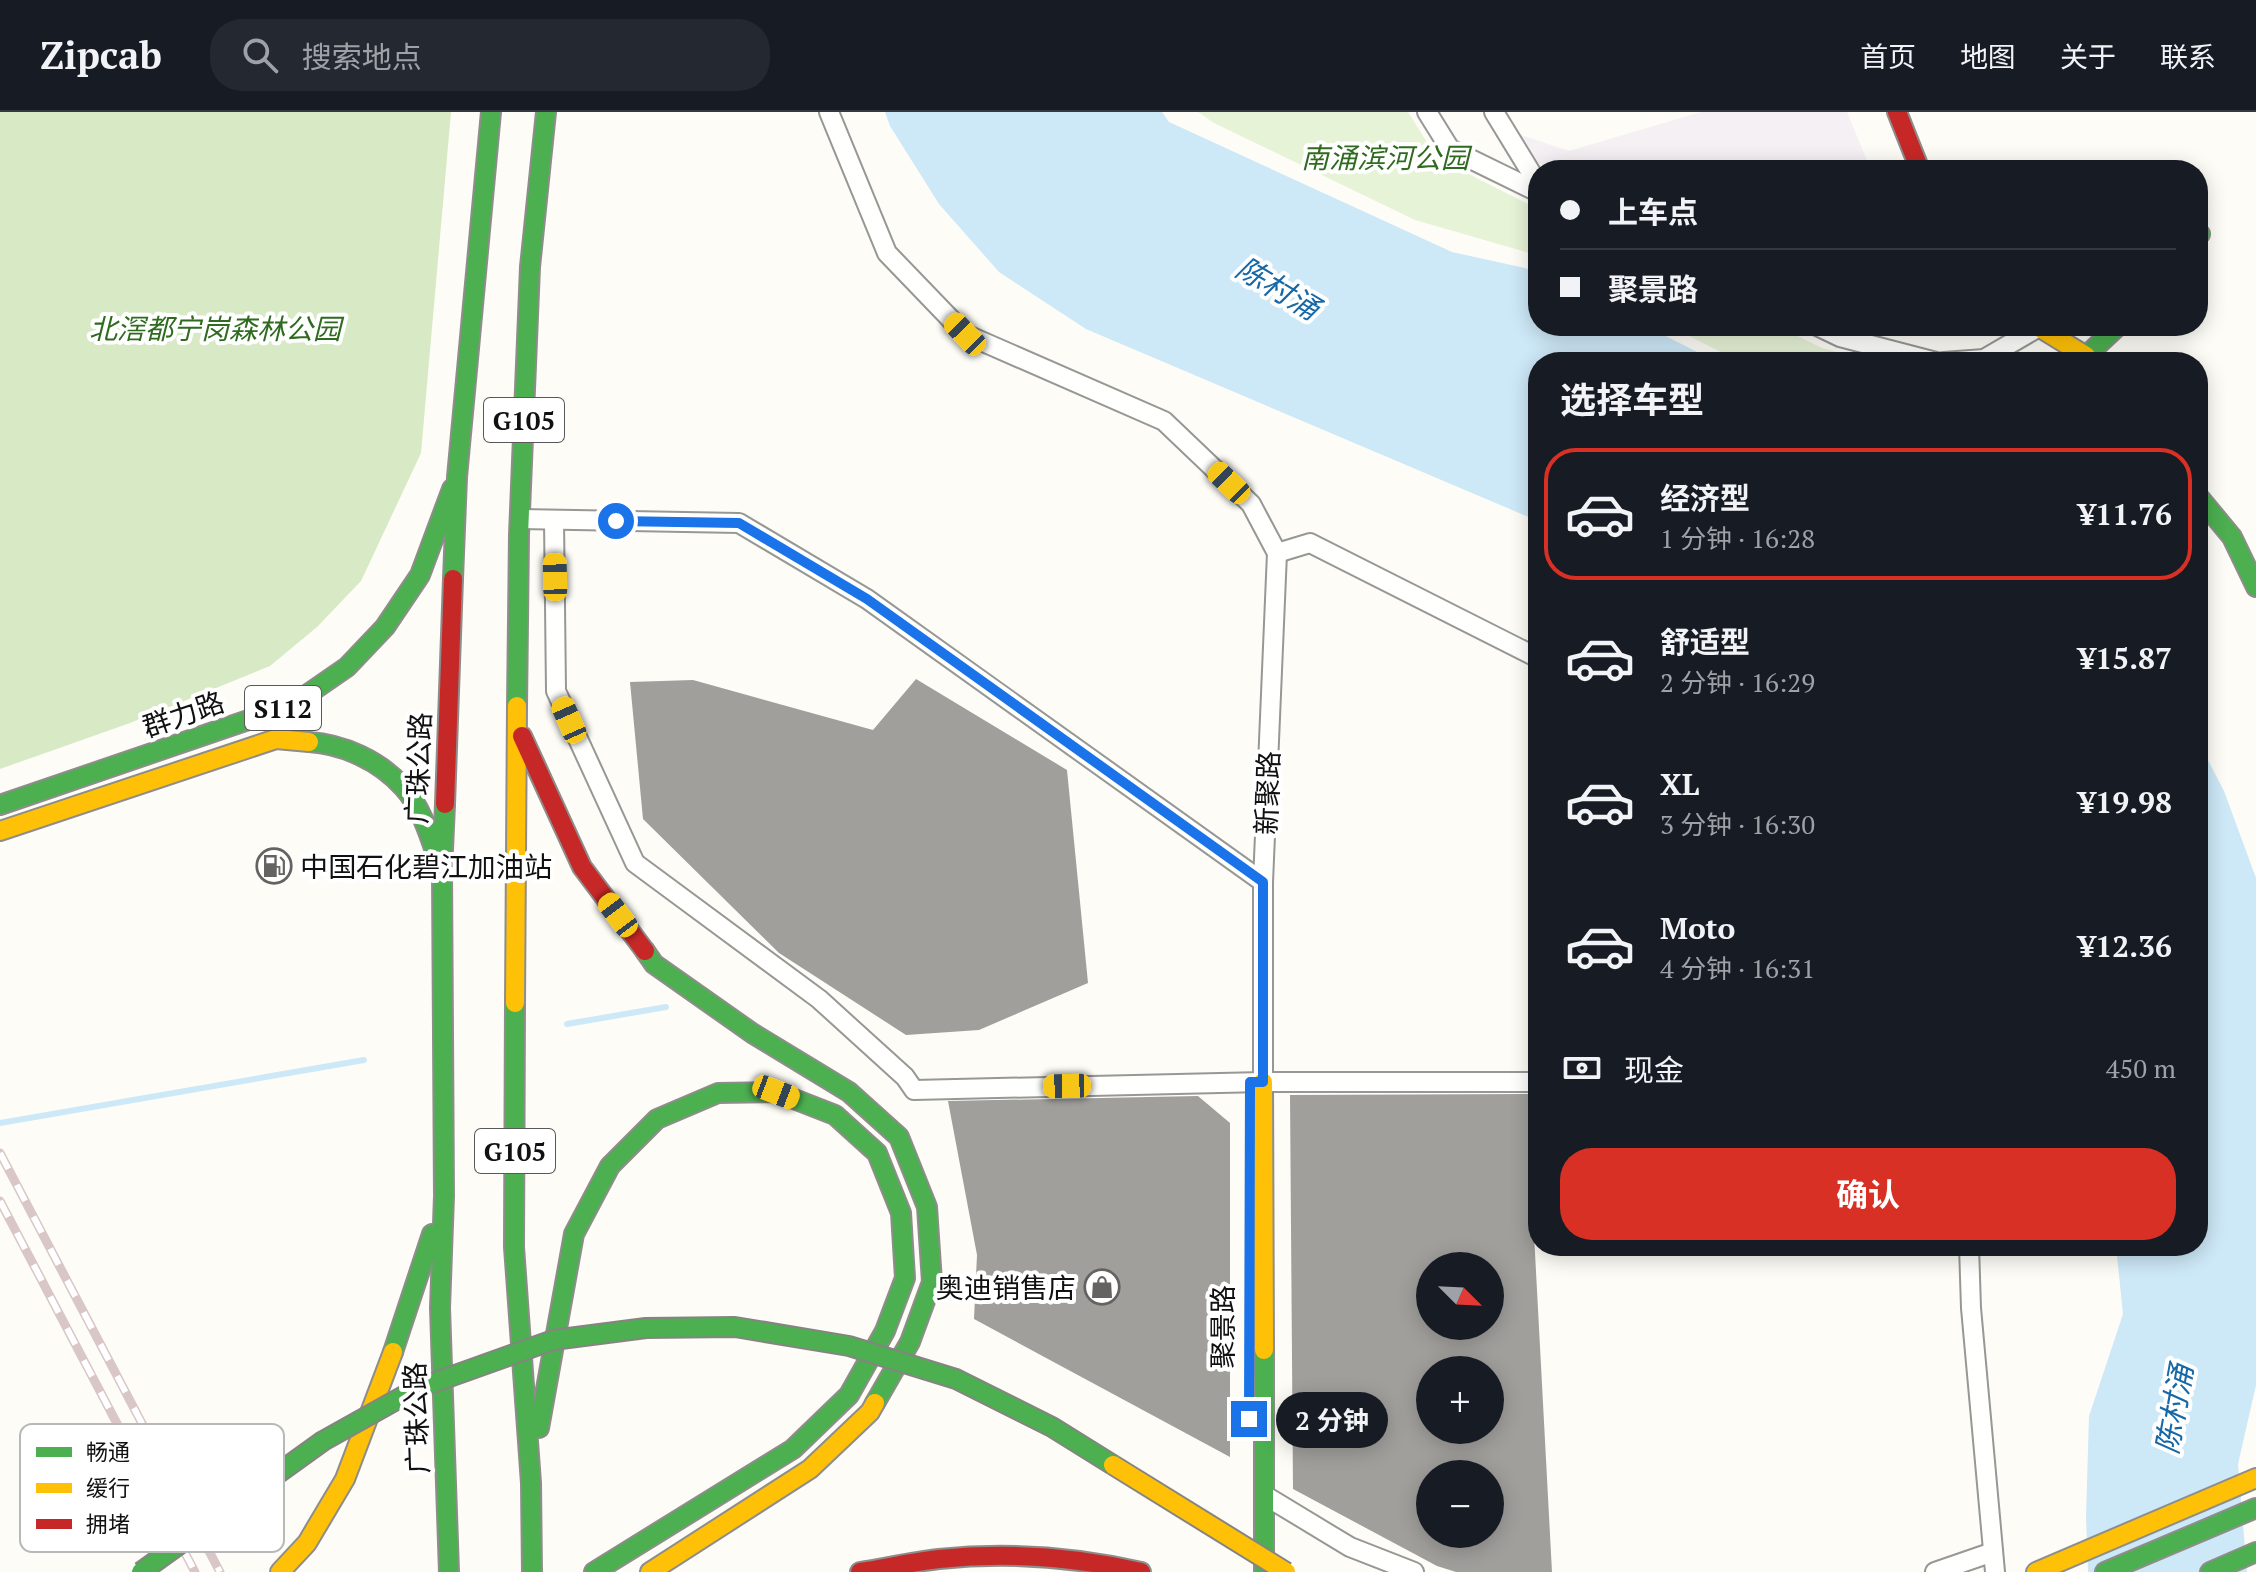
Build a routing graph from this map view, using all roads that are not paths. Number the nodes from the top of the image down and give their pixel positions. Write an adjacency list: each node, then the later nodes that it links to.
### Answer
1 (491, 112): 18 (main road, 广珠公路 / G105)
2 (546, 112): 20 (main road, G105)
3 (829, 112): 24 (street)
4 (1427, 112): 9 (street)
5 (1494, 112): 8 (street)
6 (1897, 112): 7 (main road)
7 (1916, 160)
8 (1528, 168)
9 (1528, 187)
10 (1838, 336): 14 (street)
11 (2023, 336): 15 (street)
12 (2052, 336): 16 (main road)
13 (2109, 336): 17 (main road)
14 (1898, 352)
15 (1996, 352)
16 (2077, 352)
17 (2094, 352)
18 (457, 477): 28 (main road, 群力路 / S112); 30 (main road, 广珠公路 / G105)
19 (2208, 508): 22 (main road)
20 (520, 519): 21 (street); 27 (main road, G105)
21 (554, 520): 31 (street); 32 (street)
22 (2232, 537): 23 (main road); 25 (main road)
23 (2256, 537)
24 (1277, 553): 26 (street); 31 (street, 新聚路)
25 (2256, 587)
26 (1528, 653)
27 (519, 729): 38 (main road, G105); 44 (main road)
28 (0, 805)
29 (0, 831): 30 (main road, 群力路 / S112)
30 (442, 872): 34 (main road, 广珠公路 / G105)
31 (1263, 882): 32 (street, 新聚路)
32 (1257, 1082): 33 (street); 39 (main road, 聚景路); 52 (main road, 聚景路)
33 (1528, 1082)
34 (444, 1196): 46 (main road); 47 (main road, 广珠公路 / G105)
35 (1969, 1256): 42 (street)
36 (284, 1469): 54 (main road, bridge)
37 (2256, 1478): 58 (main road)
38 (531, 1483): 48 (main road, G105); 49 (main road)
39 (1264, 1495): 53 (main road, 聚景路); 55 (street)
40 (2256, 1508): 59 (main road)
41 (169, 1552): 45 (main road, bridge)
42 (1993, 1552): 56 (street); 57 (street)
43 (2256, 1552): 60 (main road)
44 (657, 1568)
45 (141, 1572)
46 (280, 1572)
47 (449, 1572)
48 (532, 1572)
49 (594, 1572)
50 (860, 1572): 51 (main road)
51 (1141, 1572)
52 (1249, 1572)
53 (1264, 1572)
54 (1286, 1572)
55 (1414, 1572)
56 (1935, 1572)
57 (1995, 1572)
58 (2036, 1572)
59 (2105, 1572)
60 (2210, 1572)

